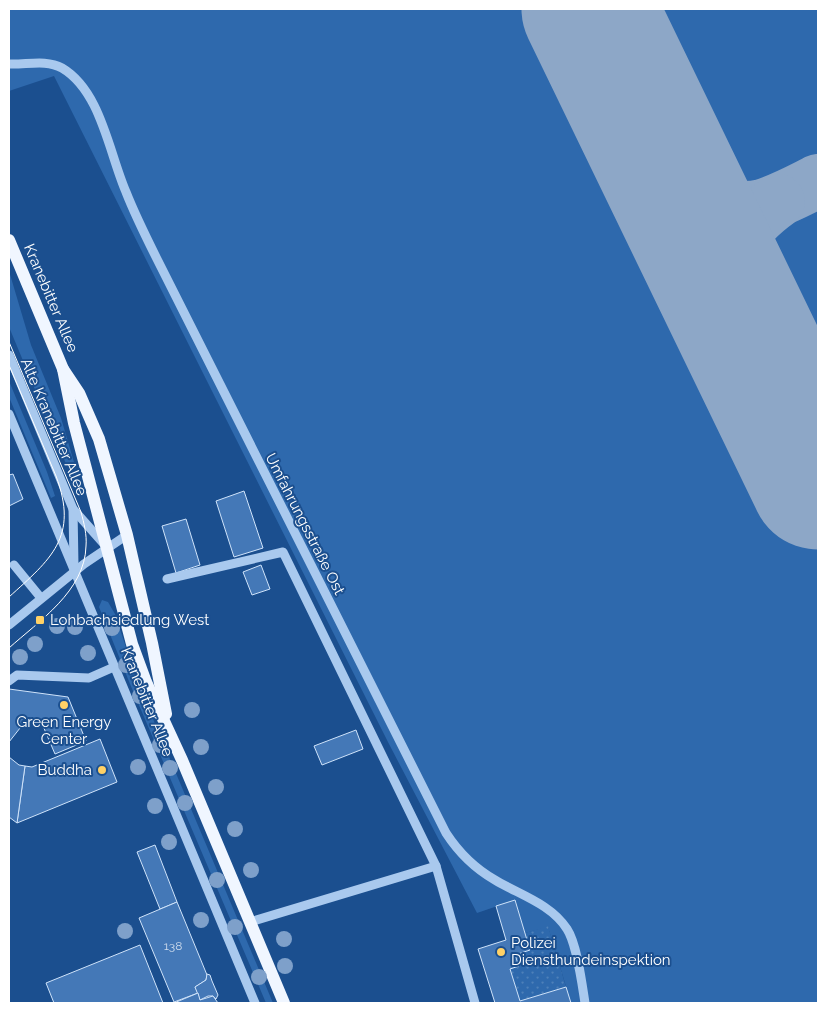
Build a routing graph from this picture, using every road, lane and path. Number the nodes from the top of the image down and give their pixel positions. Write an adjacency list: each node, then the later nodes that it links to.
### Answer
1 (9, 64): 22 (street, Umfahrungsstraße Ost)
2 (9, 240): 4 (main road, Kranebitter Allee)
3 (9, 355): 6 (street, Alte Kranebitter Allee)
4 (63, 369): 7 (main road, Kranebitter Allee); 8 (main road, Kranebitter Allee)
5 (9, 414): 10 (street, Kranebitter Allee)
6 (74, 509): 8 (street); 10 (street)
7 (127, 535): 8 (street); 16 (main road, Kranebitter Allee)
8 (108, 547): 10 (street); 16 (main road, Kranebitter Allee)
9 (14, 565): 12 (street)
10 (74, 571): 12 (street); 14 (street, Kranebitter Allee)
11 (167, 579): 17 (street)
12 (41, 598): 13 (street)
13 (9, 625)
14 (114, 667): 15 (street); 19 (street, Kranebitter Allee)
15 (9, 680)
16 (170, 732): 18 (main road, Kranebitter Allee)
17 (436, 866): 18 (street); 21 (street)
18 (250, 922): 20 (main road, Kranebitter Allee)
19 (255, 1003)
20 (284, 1003)
21 (475, 1003)
22 (585, 1003)

